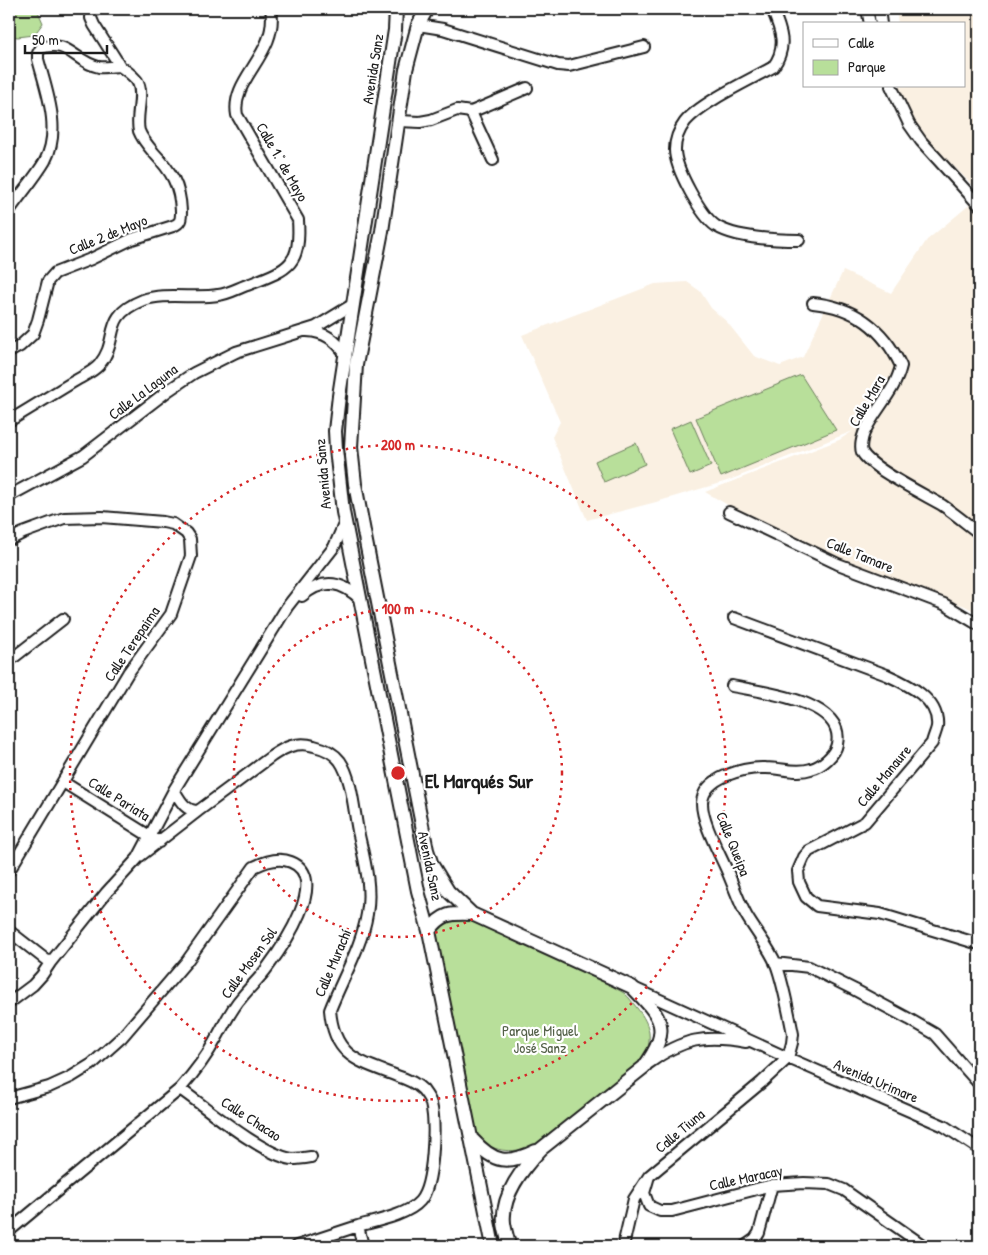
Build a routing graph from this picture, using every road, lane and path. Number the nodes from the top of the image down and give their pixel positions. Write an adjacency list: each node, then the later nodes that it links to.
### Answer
1 (92, 9): 12 (street)
2 (271, 9): 26 (street, Calle 1.° de Mayo)
3 (396, 9): 22 (street, Avenida Sanz)
4 (427, 9): 10 (street, Avenida Sanz)
5 (772, 9): 20 (street)
6 (867, 9): 8 (street)
7 (879, 9): 9 (street)
8 (870, 22)
9 (881, 22)
10 (418, 25): 11 (street); 16 (street, Avenida Sanz)
11 (644, 47)
12 (120, 66): 19 (street); 24 (street, Calle 2 de Mayo)
13 (527, 88): 15 (street)
14 (892, 88): 18 (street)
15 (471, 112): 16 (street); 17 (street)
16 (399, 121): 46 (street, Avenida Sanz)
17 (493, 160)
18 (979, 205)
19 (9, 211)
20 (799, 240)
21 (813, 303): 30 (street, Calle Mara)
22 (352, 305): 23 (street, Calle La Laguna); 25 (street, Avenida Sanz)
23 (303, 331): 25 (street, Calle La Laguna); 27 (street, Calle La Laguna)
24 (9, 352)
25 (346, 355): 29 (street, Avenida Sanz)
26 (9, 421)
27 (9, 496)
28 (729, 512): 36 (street, Calle Tamare)
29 (345, 522): 32 (street, Avenida Sanz); 33 (street)
30 (979, 533)
31 (9, 540): 39 (street, Calle Terepaima)
32 (362, 601): 33 (street); 48 (street, Avenida Sanz)
33 (288, 607): 40 (street)
34 (734, 618): 49 (street, Calle Manaure)
35 (63, 619): 37 (street)
36 (979, 625)
37 (9, 661)
38 (732, 686): 51 (street, Calle Queipa)
39 (63, 782): 42 (street, Calle Pariata); 45 (street, Calle Terepaima)
40 (174, 790): 41 (street); 42 (street)
41 (198, 811): 43 (street, Calle Murachí); 66 (street, Calle Murachí)
42 (149, 836): 43 (street, Calle Pariata); 44 (street)
43 (159, 842): 44 (street, Calle Murachí)
44 (138, 858): 50 (street)
45 (9, 871)
46 (472, 914): 48 (street, Avenida Sanz); 52 (street, Avenida Sanz)
47 (9, 931): 50 (street)
48 (429, 931): 60 (street, Avenida Sanz)
49 (979, 944)
50 (50, 963): 53 (street)
51 (775, 963): 55 (street, Calle Queipa); 57 (street)
52 (632, 987): 54 (street, Avenida Urimare); 56 (street, Avenida Sanz)
53 (9, 1003)
54 (759, 1045): 55 (street, Avenida Urimare); 56 (street, Avenida Urimare)
55 (788, 1058): 61 (street, Avenida Urimare); 64 (street, Calle Tiuna)
56 (644, 1066): 62 (street, Avenida Sanz)
57 (979, 1084)
58 (180, 1089): 59 (street, Calle Mosen Sol); 63 (street, Calle Chacao); 67 (street, Calle Mosen Sol)
59 (9, 1098)
60 (471, 1138): 62 (street, Avenida Sanz); 70 (street, Avenida Sanz)
61 (979, 1148)
62 (541, 1149): 71 (street, Avenida Sanz)
63 (311, 1157)
64 (649, 1176): 65 (street, Calle Maracay); 72 (street, Calle Tiuna)
65 (772, 1185): 73 (street); 74 (street, Calle Maracay)
66 (358, 1226): 68 (street, Calle Murachí); 69 (street)
67 (9, 1231)
68 (297, 1246)
69 (363, 1246)
70 (493, 1246)
71 (509, 1246)
72 (623, 1246)
73 (745, 1246)
74 (924, 1246)

